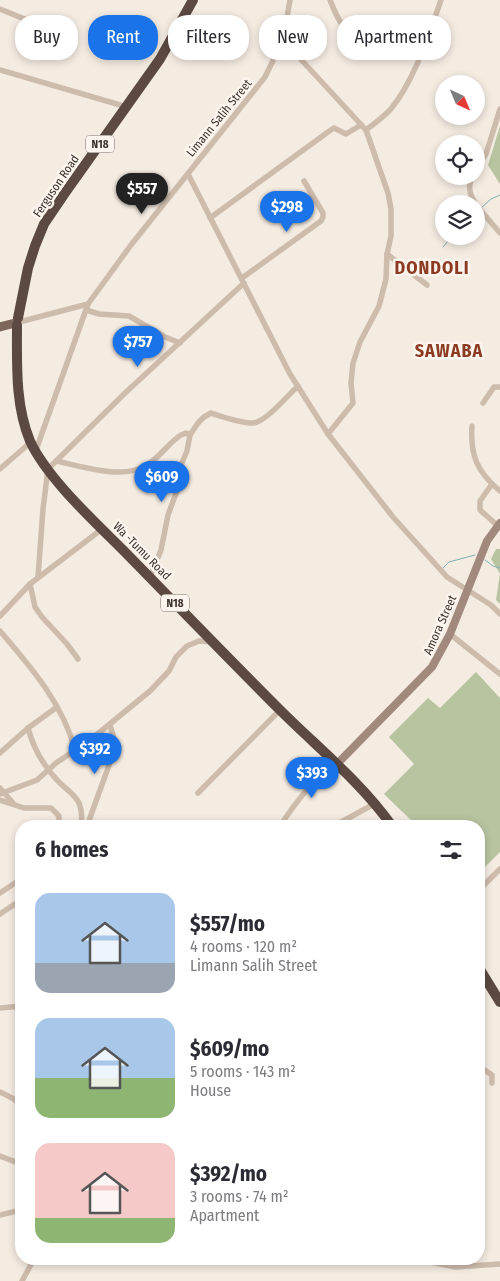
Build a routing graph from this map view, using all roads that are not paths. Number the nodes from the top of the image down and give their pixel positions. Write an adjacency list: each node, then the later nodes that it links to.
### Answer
1 (193, 0): 12 (highway, Ferguson Road / N18)
2 (290, 0): 7 (street, Limann Salih Street)
3 (330, 0): 8 (street)
4 (441, 0): 15 (street)
5 (0, 9): 6 (street)
6 (15, 15)
7 (287, 15)
8 (337, 19)
9 (273, 60): 17 (street, Limann Salih Street)
10 (301, 60): 14 (street)
11 (0, 70): 12 (street)
12 (127, 107): 26 (highway, Ferguson Road / N18)
13 (500, 109): 16 (street)
14 (361, 125): 15 (street); 20 (street)
15 (366, 130): 22 (street)
16 (485, 156)
17 (188, 174): 20 (street); 25 (street, Limann Salih Street)
18 (304, 181): 23 (street)
19 (485, 215): 21 (street)
20 (210, 218): 23 (street)
21 (500, 233)
22 (387, 254): 24 (street); 33 (street)
23 (243, 281): 28 (street); 29 (street)
24 (427, 285)
25 (87, 307): 26 (street); 28 (street); 35 (street, Limann Salih Street)
26 (19, 322): 27 (main road); 35 (highway, Wa -Tumu Road / N18)
27 (0, 327)
28 (180, 343): 36 (street)
29 (298, 386): 33 (street); 34 (street)
30 (500, 387): 31 (street)
31 (482, 403)
32 (472, 426): 39 (street)
33 (328, 434): 46 (street)
34 (190, 435): 36 (street); 44 (street)
35 (33, 446): 37 (street); 38 (highway, Wa -Tumu Road / N18)
36 (56, 461): 38 (street)
37 (0, 470)
38 (48, 470): 42 (highway, Wa -Tumu Road / N18); 43 (street)
39 (492, 484): 40 (street); 41 (street)
40 (500, 491)
41 (499, 525): 46 (street, Amora Street)
42 (102, 529): 43 (street); 44 (highway, Wa -Tumu Road / N18)
43 (38, 577): 45 (street)
44 (150, 577): 51 (highway, Wa -Tumu Road / N18)
45 (30, 584): 48 (street); 52 (street)
46 (467, 590): 47 (street); 50 (street, Amora Street)
47 (500, 614)
48 (0, 616)
49 (0, 631): 54 (street)
50 (450, 634): 53 (street); 60 (street, Amora Street)
51 (214, 642): 55 (highway, Wa -Tumu Road / N18); 56 (street)
52 (78, 659)
53 (500, 674)
54 (57, 708): 57 (street); 58 (street)
55 (280, 710): 60 (highway, Wa -Tumu Road / N18); 63 (street)
56 (110, 725): 58 (street); 69 (street)
57 (28, 728): 59 (street); 61 (street)
58 (75, 750): 61 (street)
59 (0, 753)
60 (337, 764): 66 (highway, Wa -Tumu Road / N18); 70 (street)
61 (48, 769): 62 (street); 68 (street)
62 (1, 792): 65 (street)
63 (198, 793)
64 (0, 800): 65 (street)
65 (13, 803): 67 (street)
66 (374, 804): 71 (street); 72 (highway, Wa -Tumu Road / N18)
67 (59, 820)
68 (82, 820)
69 (88, 820)
70 (284, 820)
71 (345, 820)
72 (387, 820)
73 (500, 869): 75 (street)
74 (15, 883): 76 (street)
75 (485, 884)
76 (0, 893)
77 (15, 904): 78 (street)
78 (0, 914)
79 (485, 978): 80 (highway)
80 (500, 1002)
81 (15, 1007): 82 (street)
82 (0, 1008)
83 (485, 1070): 84 (street)
84 (492, 1083)
85 (0, 1092): 86 (street)
86 (15, 1101)
87 (0, 1156): 88 (street)
88 (15, 1162)
89 (15, 1212): 90 (street)
90 (0, 1216)
91 (500, 1264): 95 (street)
92 (31, 1265): 96 (street)
93 (445, 1265): 94 (street)
94 (485, 1265)
95 (485, 1265)
96 (22, 1281)

